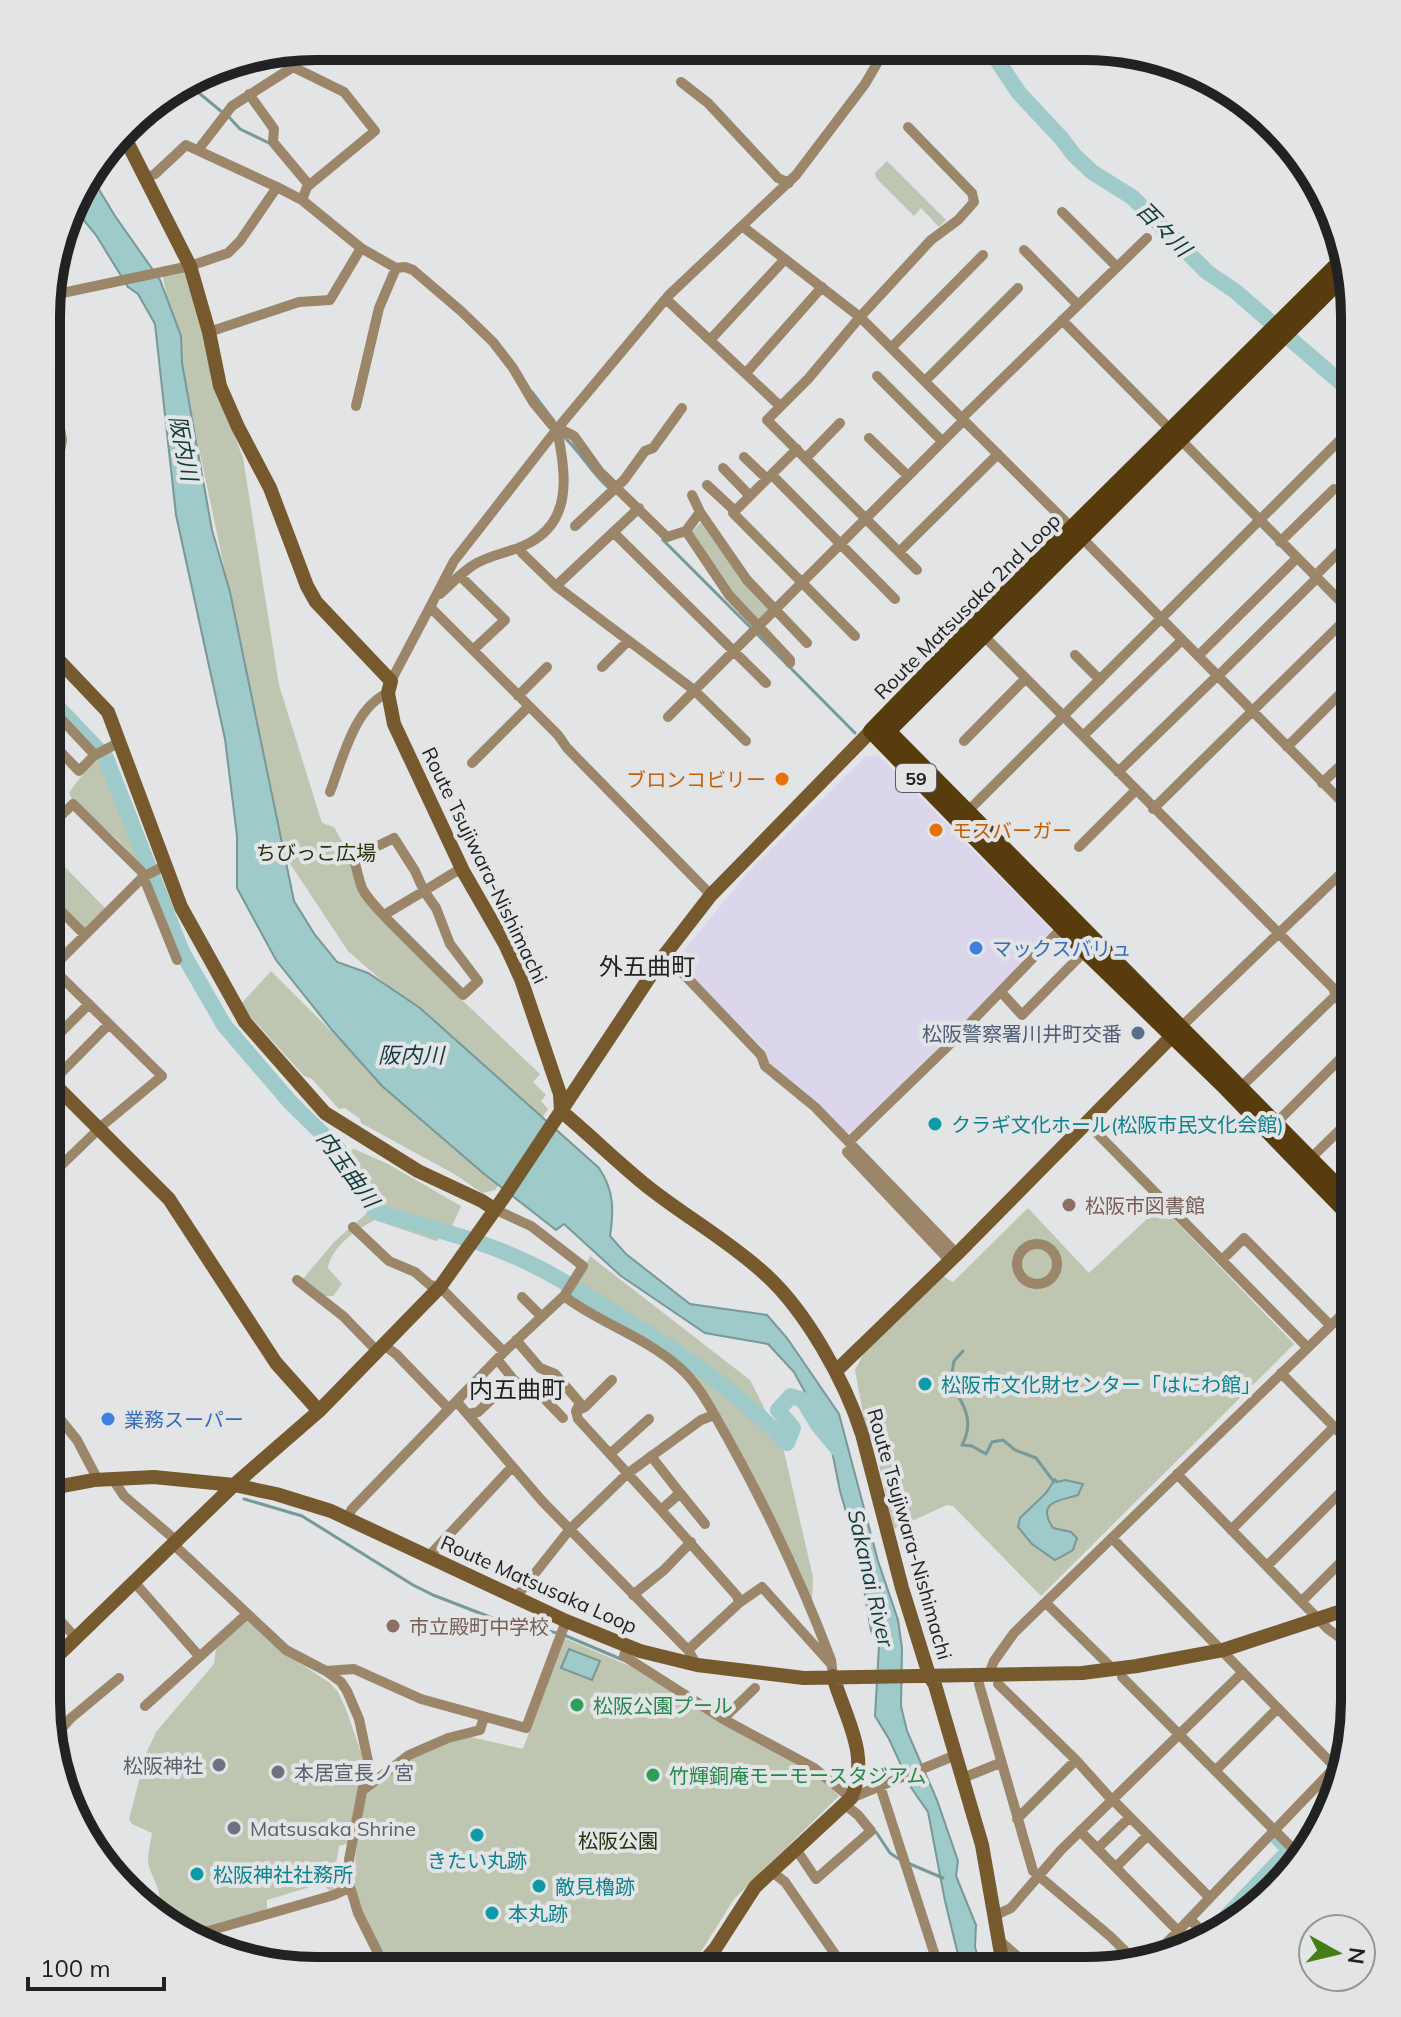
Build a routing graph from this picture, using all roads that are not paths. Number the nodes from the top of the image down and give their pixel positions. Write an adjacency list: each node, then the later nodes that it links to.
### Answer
1 (879, 60): 10 (street)
2 (298, 61): 3 (street)
3 (293, 67): 5 (street); 12 (street)
4 (681, 82): 10 (street)
5 (249, 94): 8 (street); 12 (street)
6 (908, 127): 30 (street)
7 (128, 143): 9 (main road)
8 (198, 150): 9 (street); 11 (street)
9 (146, 178): 20 (main road)
10 (789, 183): 14 (street)
11 (277, 187): 12 (street); 20 (street)
12 (306, 190): 16 (street)
13 (1062, 212): 21 (street)
14 (742, 226): 19 (street); 28 (street)
15 (1147, 238): 21 (street)
16 (361, 248): 23 (street); 33 (street)
17 (1024, 250): 29 (street)
18 (983, 255): 35 (street)
19 (785, 259): 25 (street); 34 (street)
20 (184, 266): 27 (street); 33 (main road)
21 (1117, 267): 29 (street)
22 (1336, 267): 32 (main road, Route Matsusaka 2nd Loop)
23 (396, 268): 39 (street); 44 (street)
24 (1338, 281): 32 (main road, Route Matsusaka 2nd Loop)
25 (822, 287): 30 (street); 36 (street)
26 (1018, 288): 38 (street)
27 (61, 293)
28 (666, 299): 34 (street); 44 (street)
29 (1078, 305): 31 (street)
30 (860, 317): 35 (street); 40 (street)
31 (1062, 320): 42 (street); 45 (street)
32 (1290, 322): 45 (main road, Route Matsusaka 2nd Loop)
33 (209, 332): 105 (main road)
34 (710, 340): 36 (street)
35 (891, 348): 38 (street)
36 (746, 373): 40 (street)
37 (877, 376): 48 (street)
38 (925, 381): 42 (street)
39 (356, 406)
40 (780, 406): 49 (street)
41 (682, 408): 58 (street)
42 (963, 419): 48 (street); 50 (street)
43 (840, 423): 52 (street)
44 (560, 428): 58 (street); 77 (street); 83 (street)
45 (1176, 437): 65 (street); 69 (main road, Route Matsusaka 2nd Loop)
46 (869, 438): 54 (street)
47 (1341, 439): 65 (street)
48 (942, 441): 54 (street)
49 (797, 449): 52 (street); 55 (street)
50 (998, 454): 69 (street); 73 (street)
51 (744, 457): 55 (street)
52 (806, 458): 64 (street)
53 (723, 468): 60 (street)
54 (908, 476): 64 (street)
55 (769, 477): 60 (street); 71 (street)
56 (707, 485): 62 (street)
57 (1334, 489): 70 (street)
58 (612, 490): 61 (street); 66 (street)
59 (692, 495): 63 (street)
60 (750, 496): 62 (street)
61 (635, 511): 67 (street); 68 (street)
62 (735, 511): 79 (street)
63 (700, 512): 67 (street); 84 (street)
64 (866, 518): 71 (street); 73 (street)
65 (1259, 521): 70 (street); 85 (street)
66 (575, 526)
67 (686, 531): 87 (street)
68 (613, 532): 80 (street); 94 (street)
69 (1078, 533): 85 (street); 88 (main road, Route Matsusaka 2nd Loop); 114 (main road, Route Matsusaka 2nd Loop)
70 (1280, 542): 75 (street)
71 (840, 544): 79 (street); 81 (street)
72 (1341, 551): 78 (street)
73 (899, 552): 76 (street)
74 (522, 553): 80 (street)
75 (1297, 558): 78 (street); 96 (street)
76 (917, 570)
77 (460, 576): 83 (street); 93 (street)
78 (1316, 577): 82 (street); 101 (street)
79 (802, 583): 84 (street); 89 (street)
80 (556, 586): 90 (street)
81 (895, 599)
82 (1341, 600)
83 (432, 603): 93 (street); 105 (street)
84 (774, 610): 87 (street); 92 (street)
85 (1161, 619): 91 (street); 103 (street)
86 (1341, 626): 110 (street)
87 (755, 630): 94 (street); 98 (street)
88 (983, 635): 102 (street); 115 (main road, Route Matsusaka 2nd Loop)
89 (855, 636)
90 (628, 641): 100 (street); 106 (street)
91 (1181, 641): 96 (street); 116 (street)
92 (807, 643)
93 (473, 650): 108 (street)
94 (732, 652): 104 (street); 106 (street)
95 (1075, 655): 103 (street)
96 (1198, 656): 101 (street)
97 (60, 662): 119 (main road)
98 (790, 663)
99 (547, 667): 108 (street)
100 (602, 667)
101 (1217, 676): 110 (street); 125 (street)
102 (1025, 679): 112 (street); 118 (street)
103 (1100, 680): 112 (street)
104 (766, 683)
105 (389, 687): 128 (street); 135 (main road, Route Tsujiwara-Nishimachi)
106 (694, 690): 113 (street); 117 (street)
107 (1341, 693): 120 (street)
108 (518, 696): 109 (street)
109 (529, 706): 123 (street); 139 (street)
110 (1252, 711): 120 (street); 130 (street)
111 (60, 716): 122 (street)
112 (1063, 716): 116 (street); 131 (street)
113 (668, 717)
114 (871, 731): 115 (main road); 139 (main road); 142 (main road, Route Matsusaka 2nd Loop / 59)
115 (888, 731): 131 (main road, Route Matsusaka 2nd Loop / 59)
116 (1083, 736): 125 (street)
117 (746, 741)
118 (964, 741)
119 (120, 742): 122 (street); 134 (main road)
120 (1287, 747): 126 (street)
121 (60, 751): 122 (street)
122 (99, 753)
123 (472, 763)
124 (1341, 765): 126 (street)
125 (1118, 772): 127 (street)
126 (1322, 783): 129 (street)
127 (1136, 790): 130 (street); 133 (street)
128 (330, 792)
129 (1341, 801)
130 (1153, 809): 143 (street)
131 (966, 813): 155 (main road, Route Matsusaka 2nd Loop / 59)
132 (60, 814): 137 (street)
133 (1079, 847)
134 (161, 868): 137 (street); 170 (main road)
135 (463, 871): 138 (street); 161 (main road, Route Tsujiwara-Nishimachi)
136 (1341, 874): 143 (street)
137 (143, 877): 144 (street); 148 (street)
138 (424, 891): 141 (street); 141 (street); 141 (street)
139 (711, 895): 146 (main road)
140 (60, 911): 144 (street)
141 (384, 915)
142 (1062, 928): 145 (main road, Route Matsusaka 2nd Loop / 59); 150 (street)
143 (1279, 934): 151 (street); 155 (street)
144 (85, 935): 147 (street)
145 (1085, 951): 150 (street); 155 (main road, Route Matsusaka 2nd Loop / 59)
146 (663, 957): 161 (main road); 166 (street)
147 (60, 960)
148 (177, 960)
149 (60, 979): 153 (street)
150 (1001, 992): 166 (street)
151 (1335, 996): 152 (street); 159 (street)
152 (1341, 1002)
153 (89, 1004): 154 (street); 156 (street)
154 (109, 1024): 158 (street); 164 (street)
155 (1177, 1031): 159 (main road, Route Matsusaka 2nd Loop / 59); 162 (main road); 171 (main road, Route Matsusaka 2nd Loop / 59)
156 (60, 1033)
157 (1340, 1059): 163 (street)
158 (60, 1071)
159 (1241, 1087): 163 (main road, Route Matsusaka 2nd Loop / 59)
160 (60, 1092): 164 (main road)
161 (561, 1111): 170 (main road); 187 (main road, Route Tsujiwara-Nishimachi)
162 (1086, 1122): 173 (main road); 174 (street)
163 (1276, 1123): 167 (main road, Route Matsusaka 2nd Loop / 59)
164 (99, 1129): 168 (street); 192 (main road)
165 (1340, 1129): 167 (street)
166 (848, 1147): 173 (street)
167 (1310, 1159): 169 (main road, Route Matsusaka 2nd Loop / 59)
168 (60, 1166)
169 (1340, 1185)
170 (499, 1203): 176 (main road); 177 (street)
171 (1340, 1205)
172 (353, 1227): 176 (street)
173 (954, 1258): 187 (main road)
174 (1222, 1260): 181 (street); 183 (street)
175 (297, 1280): 184 (street)
176 (440, 1287): 184 (main road); 185 (street)
177 (566, 1293): 179 (street); 195 (street)
178 (522, 1297): 179 (street)
179 (540, 1315): 182 (street)
180 (1340, 1316): 181 (street)
181 (1330, 1325): 183 (street)
182 (516, 1340): 185 (street); 193 (street)
183 (1307, 1347): 188 (street)
184 (381, 1349): 191 (street); 192 (main road)
185 (504, 1352): 191 (street)
186 (501, 1364): 189 (street)
187 (836, 1371): 245 (main road, Route Tsujiwara-Nishimachi)
188 (1281, 1373): 199 (street); 205 (street)
189 (513, 1379): 194 (street); 196 (street)
190 (612, 1380): 193 (street)
191 (453, 1405): 194 (street); 212 (street)
192 (319, 1411): 207 (main road)
193 (576, 1411): 201 (street)
194 (469, 1414): 203 (street)
195 (714, 1415): 202 (street); 242 (street)
196 (563, 1418)
197 (60, 1419): 206 (street)
198 (649, 1419): 201 (street)
199 (1334, 1427): 200 (street); 215 (street)
200 (1340, 1433)
201 (610, 1454): 204 (street)
202 (651, 1456): 204 (street); 209 (street)
203 (512, 1467): 214 (street); 219 (street)
204 (627, 1474): 211 (street); 214 (street)
205 (1177, 1474): 215 (street); 216 (street)
206 (105, 1479): 207 (main road, Route Matsusaka Loop); 208 (main road, Route Matsusaka Loop); 218 (street)
207 (234, 1485): 212 (main road, Route Matsusaka Loop); 218 (main road)
208 (60, 1487)
209 (680, 1493): 211 (street); 213 (street)
210 (1340, 1493): 221 (street)
211 (661, 1510): 217 (street)
212 (347, 1518): 219 (main road, Route Matsusaka Loop)
213 (705, 1524)
214 (570, 1529): 223 (street); 224 (street)
215 (1231, 1530): 221 (street)
216 (1112, 1538): 227 (street); 237 (street)
217 (691, 1542): 223 (street); 226 (street)
218 (176, 1544): 222 (main road); 229 (street)
219 (429, 1556): 224 (main road, Route Matsusaka Loop)
220 (1340, 1563): 225 (street)
221 (1267, 1566): 225 (street)
222 (135, 1583): 233 (main road); 239 (street)
223 (633, 1595): 236 (street)
224 (517, 1596): 232 (main road, Route Matsusaka Loop)
225 (1302, 1601): 230 (street)
226 (739, 1603): 236 (street); 242 (street)
227 (1046, 1603): 244 (street); 247 (street)
228 (1340, 1612): 230 (main road, Route Matsusaka Loop)
229 (247, 1614): 239 (street); 241 (street)
230 (1321, 1619): 234 (street); 237 (main road, Route Matsusaka Loop)
231 (60, 1620): 233 (street)
232 (566, 1621): 235 (main road, Route Matsusaka Loop); 251 (street)
233 (76, 1638): 238 (main road)
234 (1340, 1638)
235 (628, 1645): 240 (main road, Route Matsusaka Loop); 252 (street)
236 (688, 1650): 240 (street)
237 (1223, 1650): 243 (street); 244 (main road, Route Matsusaka Loop)
238 (60, 1653)
239 (199, 1656): 249 (street)
240 (697, 1665): 242 (main road, Route Matsusaka Loop)
241 (326, 1671): 251 (street); 263 (street)
242 (836, 1672): 245 (main road, Route Matsusaka Loop); 265 (main road)
243 (1243, 1672): 250 (street); 254 (street)
244 (1118, 1673): 247 (main road, Route Matsusaka Loop); 254 (street)
245 (925, 1675): 247 (main road, Route Matsusaka Loop); 255 (main road, Route Tsujiwara-Nishimachi)
246 (119, 1678): 253 (street)
247 (989, 1680): 256 (street); 258 (street)
248 (755, 1688): 252 (street)
249 (145, 1706)
250 (1278, 1708): 257 (street); 259 (street)
251 (484, 1717): 263 (street)
252 (723, 1719): 265 (street)
253 (62, 1728)
254 (1177, 1734): 259 (street); 264 (street)
255 (953, 1756): 261 (main road, Route Tsujiwara-Nishimachi); 262 (street)
256 (1076, 1760): 264 (street); 267 (street)
257 (1333, 1762)
258 (1000, 1763): 261 (street); 267 (street)
259 (1215, 1771): 268 (street)
260 (1330, 1774): 268 (street)
261 (963, 1778): 279 (main road, Route Tsujiwara-Nishimachi)
262 (880, 1785): 265 (street); 290 (street)
263 (363, 1790): 277 (street)
264 (1112, 1799): 266 (street); 269 (street)
265 (848, 1801): 273 (main road); 273 (street)
266 (1130, 1817): 270 (street); 271 (street)
267 (1017, 1819): 276 (street)
268 (1275, 1830): 272 (street); 278 (street)
269 (1080, 1831): 271 (street); 276 (street)
270 (1148, 1835): 274 (street); 278 (street)
271 (1098, 1848): 274 (street)
272 (1294, 1848)
273 (796, 1849): 275 (main road)
274 (1116, 1867): 282 (street)
275 (771, 1871): 288 (main road); 289 (street)
276 (1038, 1877): 279 (street); 286 (street)
277 (349, 1888): 283 (street); 287 (street)
278 (1210, 1898): 280 (street)
279 (996, 1915): 284 (main road, Route Tsujiwara-Nishimachi)
280 (1190, 1919): 281 (street); 282 (street)
281 (1200, 1930)
282 (1178, 1931): 285 (street)
283 (206, 1932)
284 (999, 1940): 291 (main road, Route Tsujiwara-Nishimachi); 292 (street)
285 (1167, 1942)
286 (1127, 1953)
287 (380, 1957)
288 (708, 1957)
289 (837, 1957)
290 (935, 1957)
291 (1002, 1957)
292 (1018, 1957)

